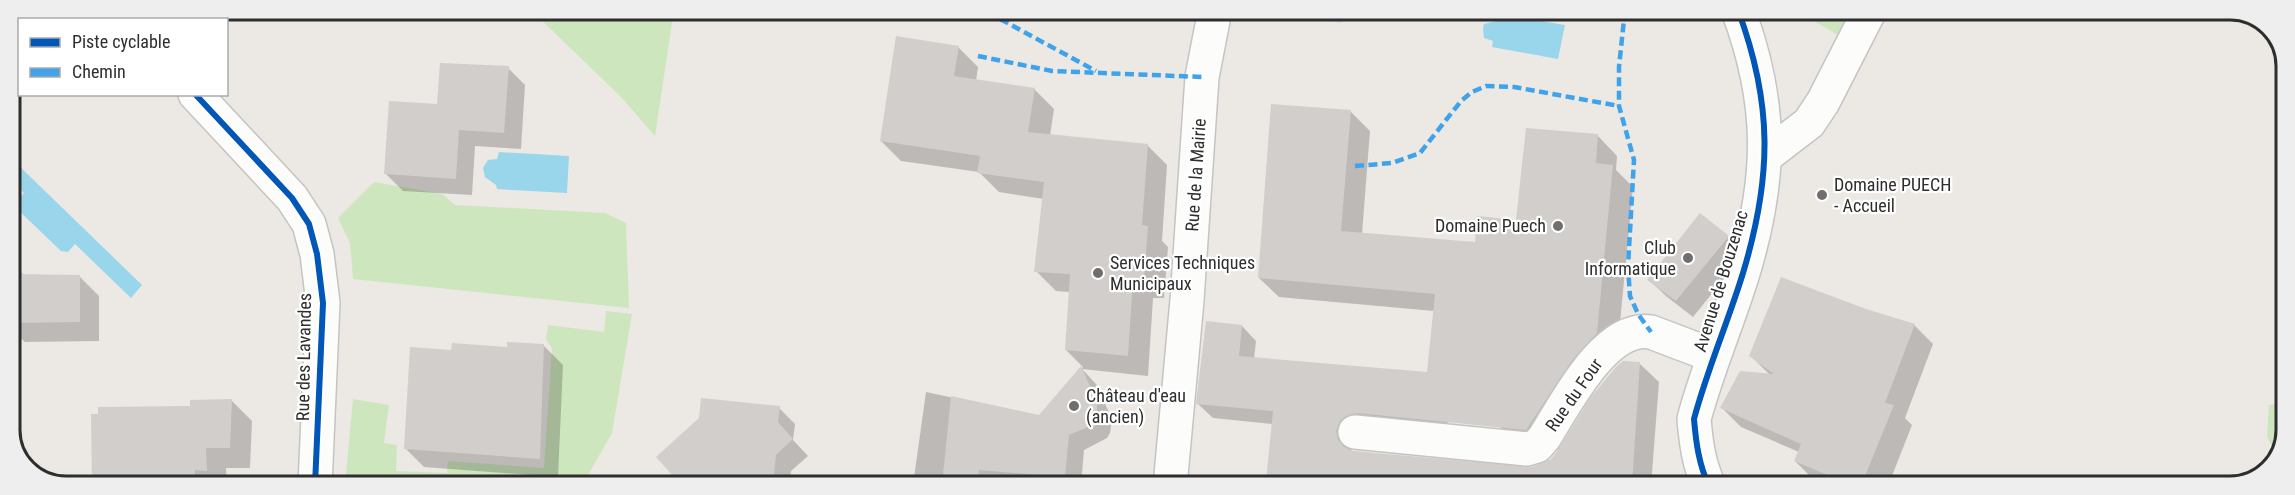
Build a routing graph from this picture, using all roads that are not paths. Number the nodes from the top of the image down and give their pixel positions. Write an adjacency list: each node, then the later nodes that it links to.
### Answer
1 (1213, 20): 9 (street, Rue de la Mairie)
2 (1742, 20): 5 (street, Avenue de Bouzenac)
3 (1865, 20): 5 (street)
4 (197, 96): 8 (street, Rue des Lavandes)
5 (1766, 156): 6 (street, Avenue de Bouzenac)
6 (1714, 356): 7 (street, Rue du Four); 10 (street, Avenue de Bouzenac)
7 (1355, 432)
8 (315, 476)
9 (1171, 476)
10 (1706, 476)

